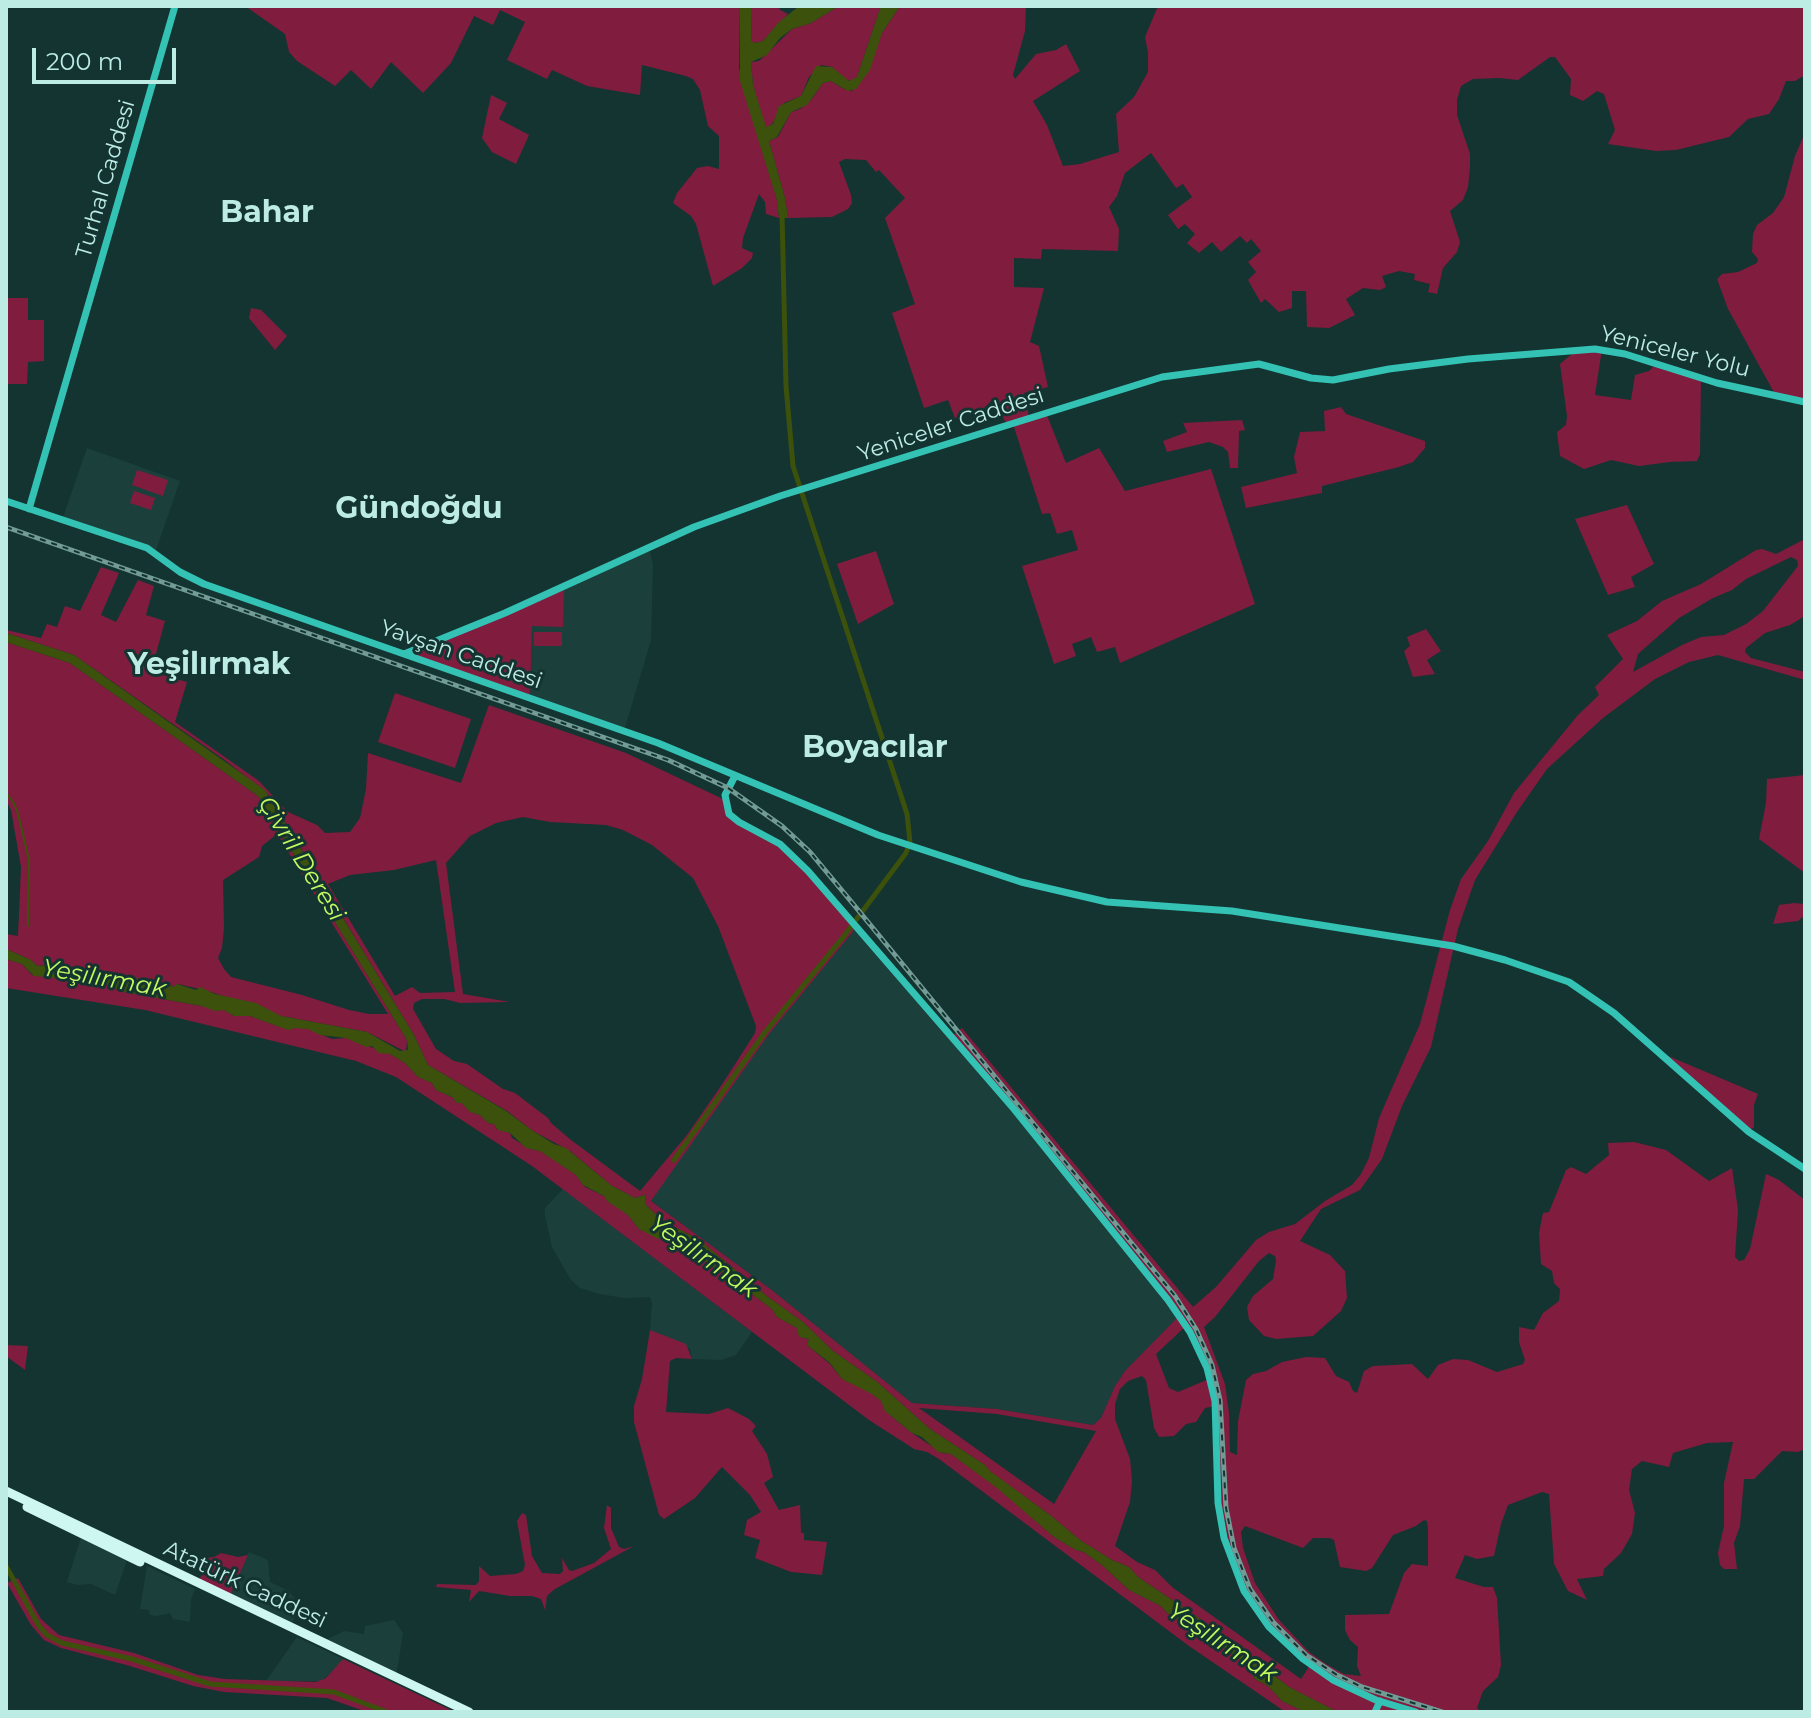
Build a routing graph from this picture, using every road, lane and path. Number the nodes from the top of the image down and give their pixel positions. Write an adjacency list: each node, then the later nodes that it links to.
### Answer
1 (175, 6): 5 (street, Turhal Caddesi)
2 (1534, 353): 3 (street, Yeniceler Yolu); 6 (street, Yeniceler Caddesi)
3 (1805, 402)
4 (6, 501): 5 (street, Yavşan Caddesi)
5 (31, 510): 6 (street, Yavşan Caddesi)
6 (404, 654): 7 (street, Yavşan Caddesi)
7 (735, 776): 8 (street, Yavşan Caddesi); 11 (street)
8 (1805, 1169)
9 (6, 1491): 13 (highway, Atatürk Caddesi)
10 (6, 1497): 12 (highway, Atatürk Caddesi)
11 (1378, 1706): 14 (street)
12 (455, 1712)
13 (469, 1712)
14 (1416, 1712)

